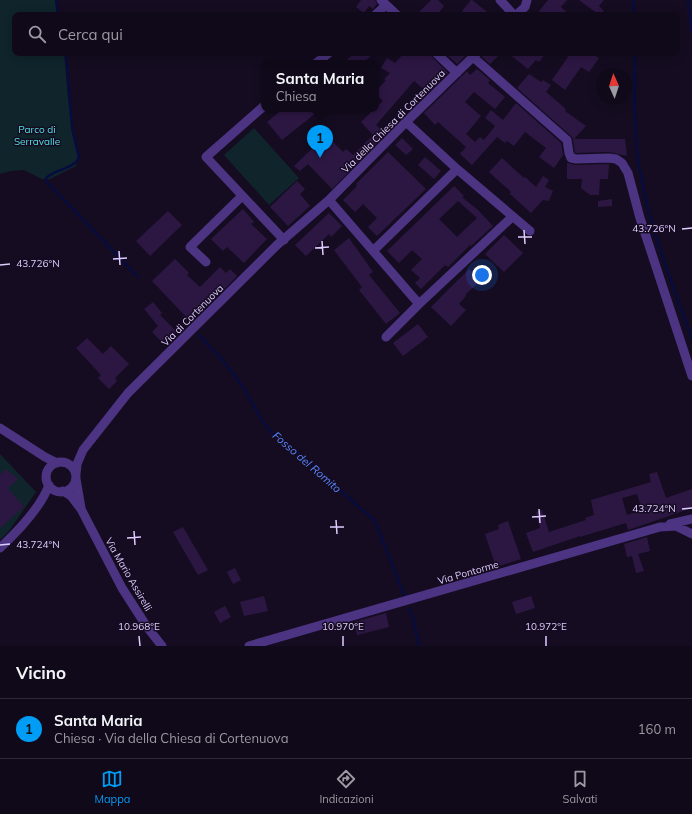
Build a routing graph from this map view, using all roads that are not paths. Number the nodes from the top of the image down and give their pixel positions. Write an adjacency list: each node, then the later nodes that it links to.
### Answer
1 (500, 0): 6 (street)
2 (384, 2): 4 (street); 5 (street)
3 (526, 4): 7 (street)
4 (377, 12)
5 (394, 12)
6 (512, 12)
7 (518, 12)
8 (439, 56): 11 (street)
9 (474, 56): 11 (street, Via della Chiesa di Cortenuova)
10 (476, 56): 24 (street)
11 (457, 73): 13 (street, Via della Chiesa di Cortenuova)
12 (261, 109): 15 (street)
13 (406, 122): 14 (street); 16 (street, Via della Chiesa di Cortenuova)
14 (457, 169): 17 (street); 20 (street)
15 (242, 196): 19 (street); 21 (street)
16 (326, 202): 19 (street, Via di Cortenuova); 20 (street)
17 (512, 217): 18 (street); 22 (street)
18 (530, 231)
19 (284, 240): 27 (street, Via di Cortenuova)
20 (373, 251): 22 (street)
21 (206, 262)
22 (418, 304): 23 (street)
23 (386, 337)
24 (692, 376)
25 (0, 428): 26 (street)
26 (33, 450): 28 (street); 29 (street)
27 (83, 450): 28 (street, Via di Cortenuova); 30 (street, Via di Cortenuova)
28 (60, 462): 29 (street, Via di Cortenuova); 30 (street)
29 (47, 472): 31 (street)
30 (76, 477): 31 (street); 32 (street)
31 (56, 489): 32 (street); 36 (street)
32 (81, 510): 37 (street, Via Mario Assirelli)
33 (692, 518): 34 (street)
34 (660, 527): 35 (street, Via Pontorme); 38 (street, Via Pontorme)
35 (692, 534)
36 (0, 548)
37 (162, 646)
38 (249, 646)

